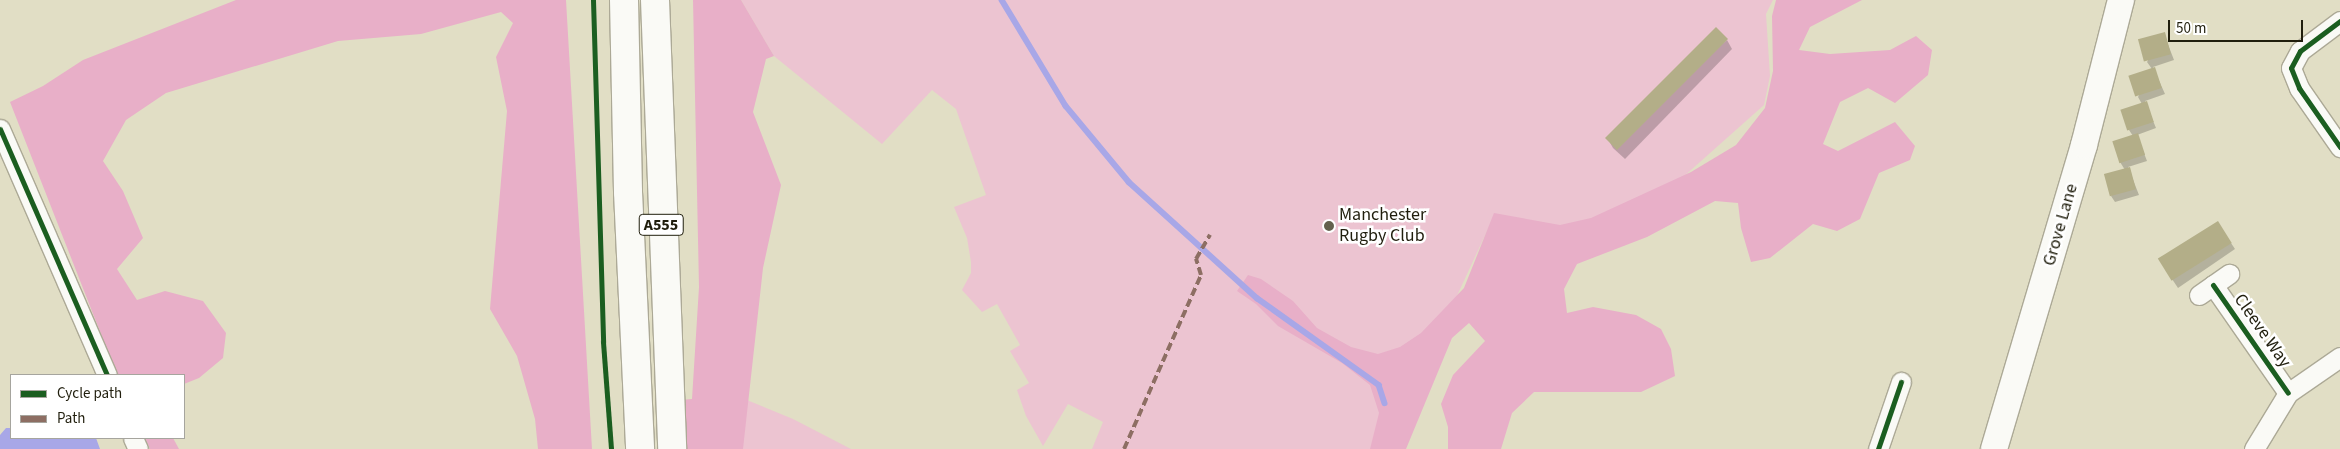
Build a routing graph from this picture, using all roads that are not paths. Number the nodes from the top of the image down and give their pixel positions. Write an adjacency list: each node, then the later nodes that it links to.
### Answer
1 (624, 0): 13 (highway, A555)
2 (655, 0): 14 (highway, A555)
3 (2121, 0): 12 (main road, Grove Lane)
4 (2340, 21): 6 (street)
5 (0, 129): 9 (street)
6 (2340, 148)
7 (2229, 274): 11 (street, Cleeve Way)
8 (2340, 357): 11 (street)
9 (107, 374)
10 (1901, 382): 15 (street)
11 (2288, 393): 16 (street)
12 (2002, 445)
13 (640, 449)
14 (672, 449)
15 (1878, 449)
16 (2254, 449)

